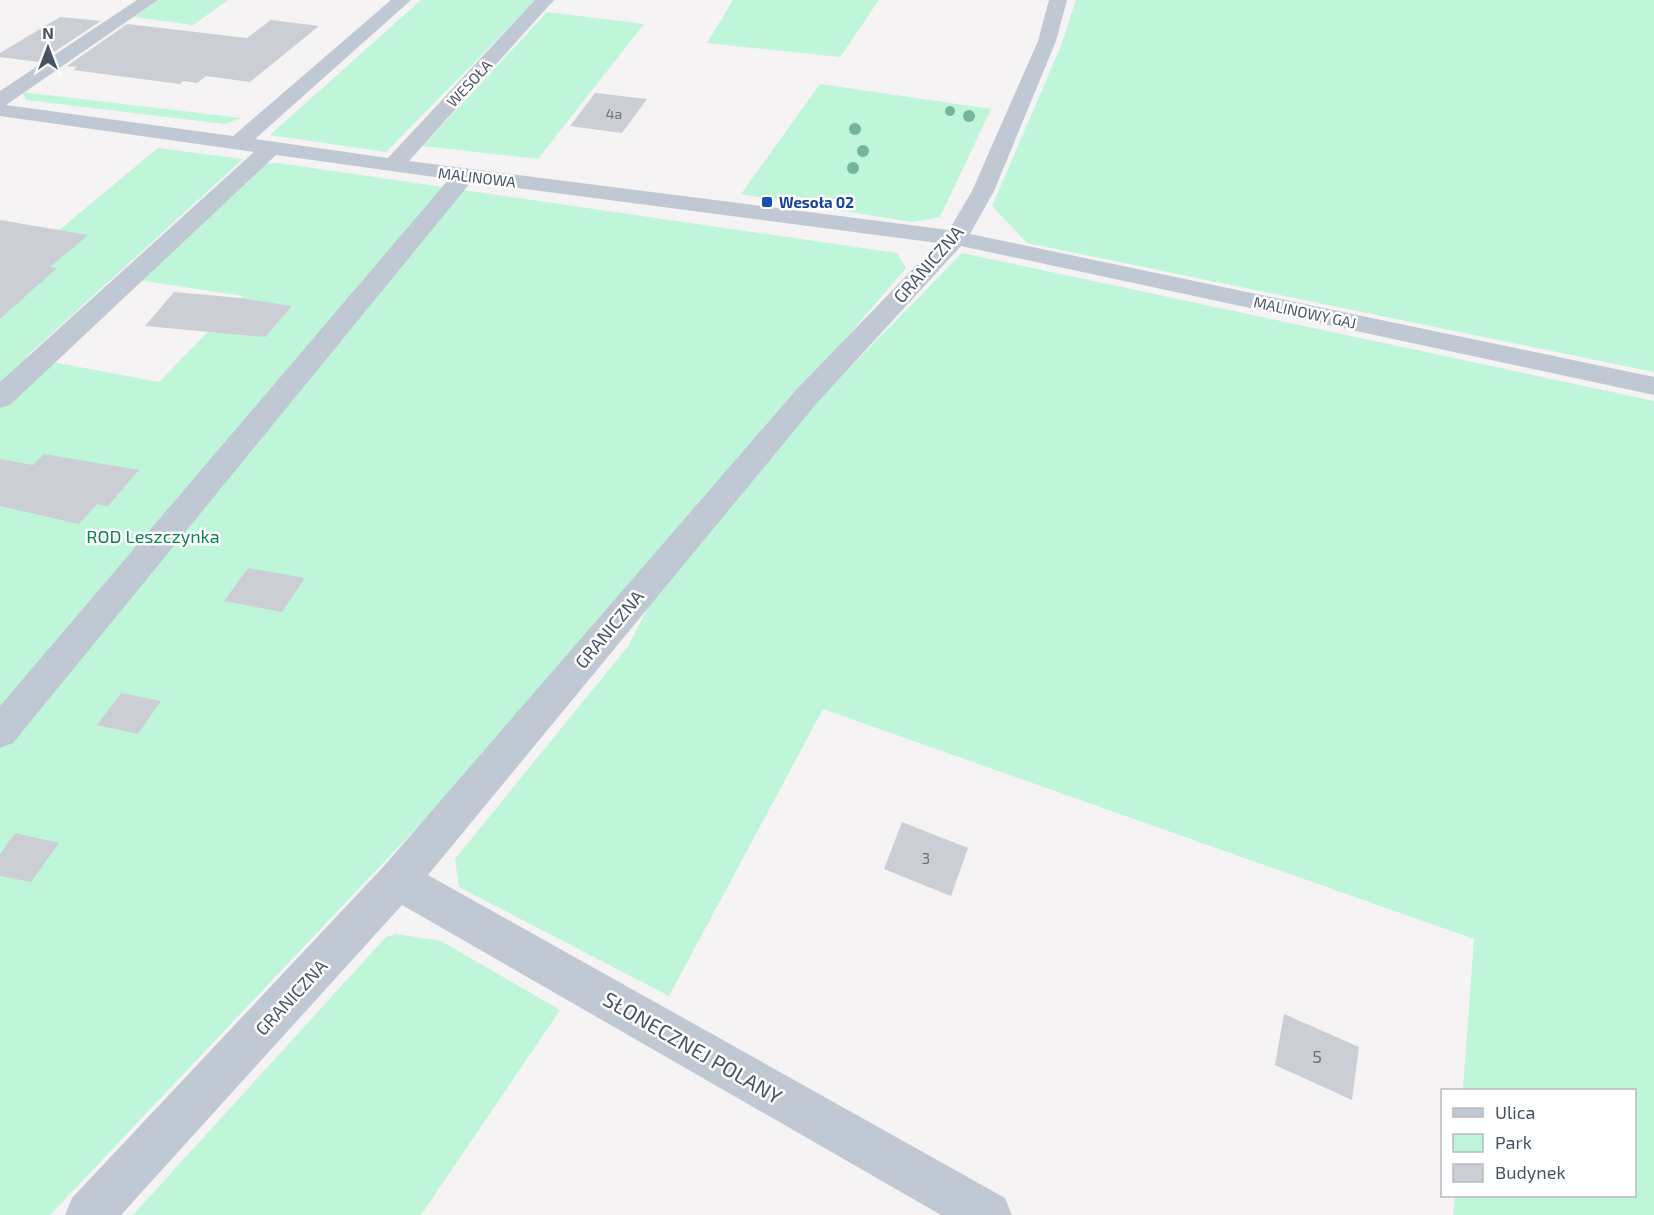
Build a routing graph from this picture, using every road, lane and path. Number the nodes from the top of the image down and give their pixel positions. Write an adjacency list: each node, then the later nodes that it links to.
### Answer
1 (149, 0): 5 (street)
2 (402, 0): 7 (street)
3 (545, 0): 9 (street, WESOŁA)
4 (1058, 0): 11 (street, GRANICZNA)
5 (0, 100)
6 (0, 110): 7 (street, MALINOWA)
7 (238, 143): 8 (street, MALINOWA)
8 (271, 148): 9 (street, MALINOWA); 13 (street)
9 (393, 165): 10 (street, MALINOWA)
10 (465, 175): 11 (street, MALINOWA); 14 (street)
11 (956, 238): 12 (street, MALINOWY GAJ); 15 (street, GRANICZNA)
12 (1654, 386)
13 (0, 398)
14 (0, 732)
15 (399, 880): 16 (street, GRANICZNA); 17 (street, SŁONECZNEJ POLANY)
16 (89, 1215)
17 (988, 1215)

